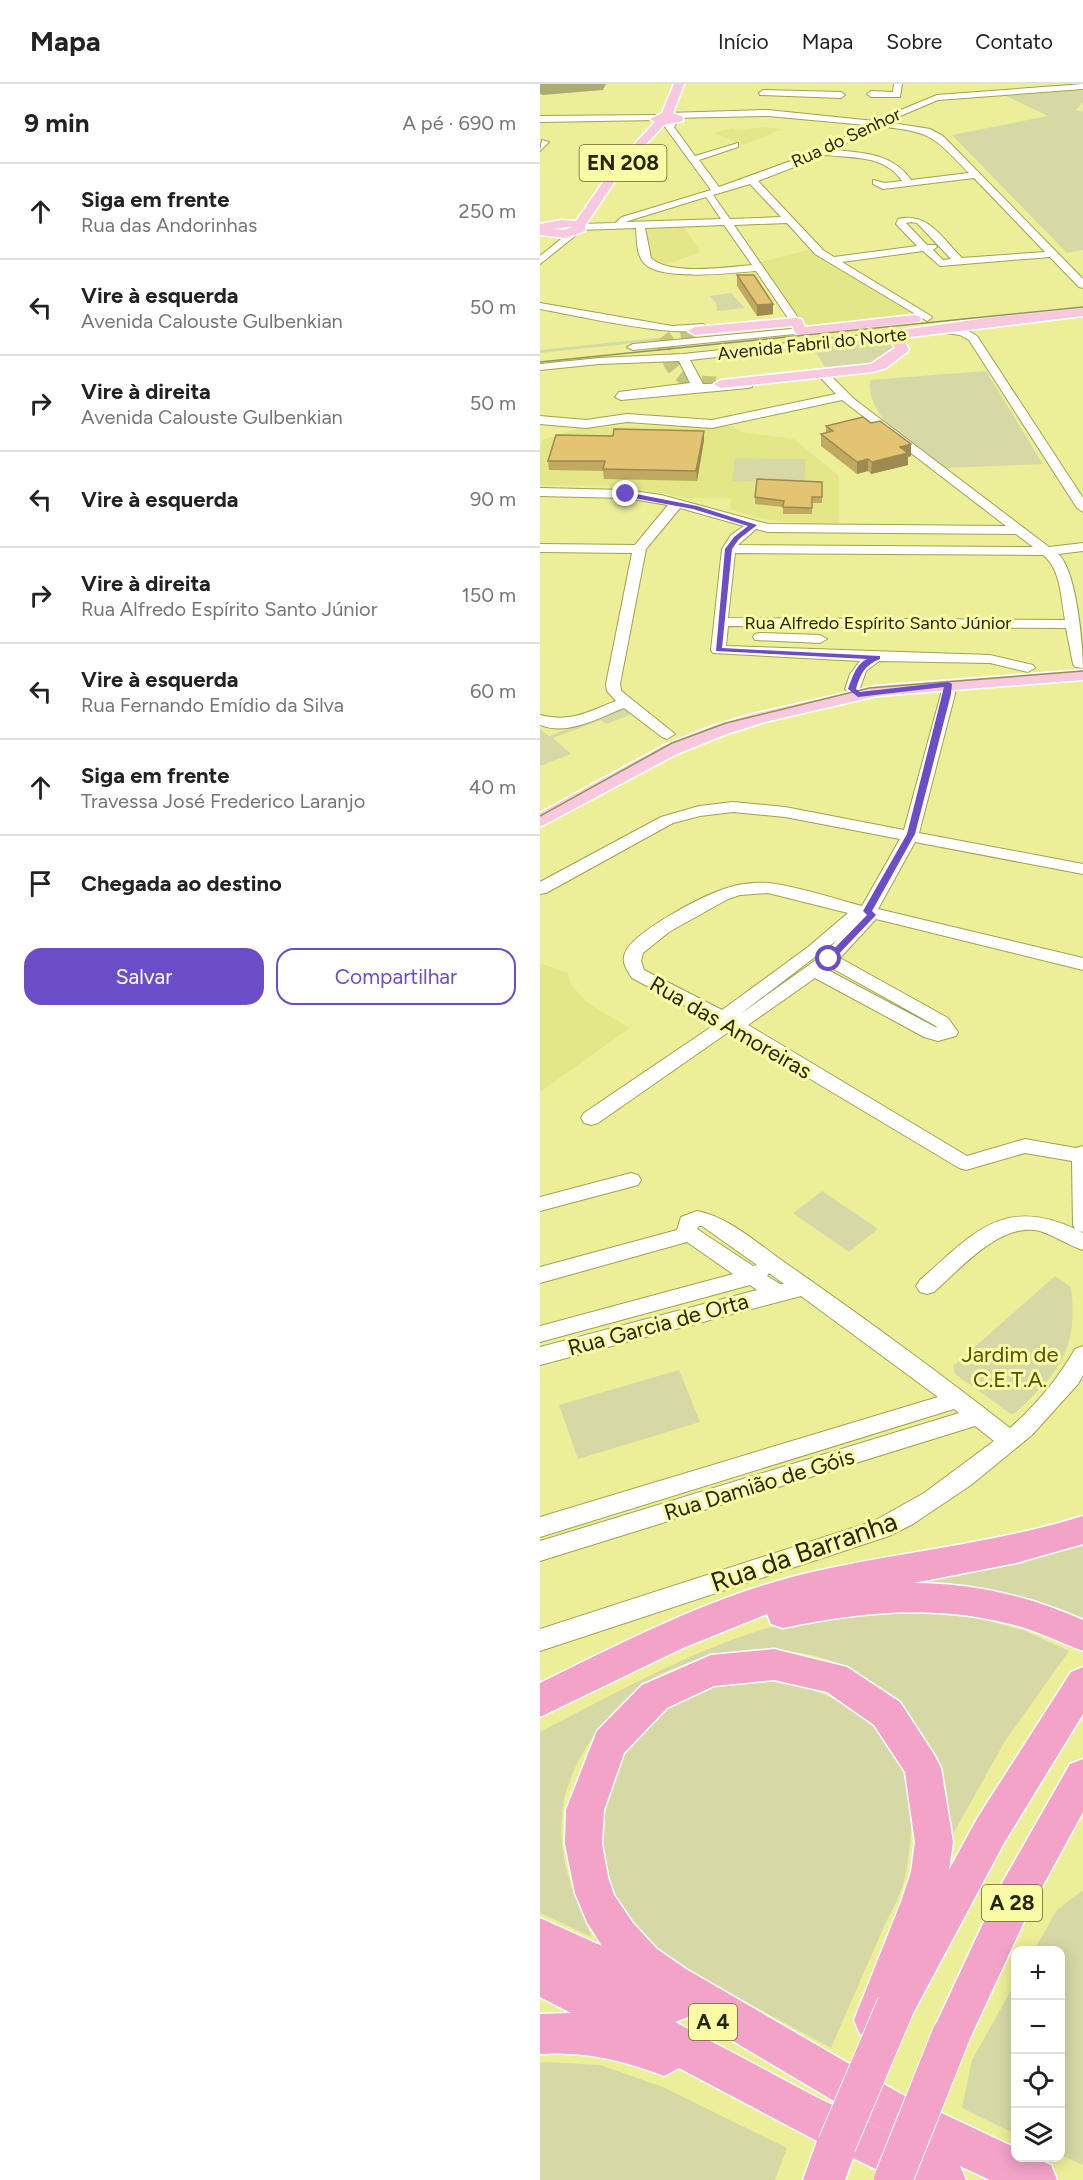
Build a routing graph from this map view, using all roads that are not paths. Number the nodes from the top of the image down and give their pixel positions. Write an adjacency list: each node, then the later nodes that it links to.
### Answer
1 (679, 84): 10 (main road, EN 208)
2 (844, 84): 6 (street)
3 (898, 84): 7 (street)
4 (952, 84): 8 (street)
5 (1083, 86): 8 (street, Rua do Senhor)
6 (763, 92)
7 (871, 94)
8 (963, 95): 11 (street, Rua do Senhor)
9 (540, 119): 10 (street)
10 (666, 119): 11 (street); 14 (street); 21 (main road, EN 208)
11 (876, 123): 13 (street, Rua do Senhor); 15 (street)
12 (728, 146): 14 (street)
13 (824, 152): 15 (street); 16 (street, Rua do Senhor)
14 (694, 159): 17 (street)
15 (975, 175): 27 (street)
16 (752, 180): 17 (street, Rua do Senhor); 18 (street)
17 (713, 192): 19 (street); 22 (street, Rua do Senhor)
18 (788, 220): 19 (street); 28 (street)
19 (729, 222): 20 (street); 31 (street)
20 (640, 225): 22 (street); 31 (street)
21 (580, 226): 22 (street); 24 (main road); 24 (main road)
22 (620, 226)
23 (540, 230): 24 (main road)
24 (558, 231): 29 (street)
25 (944, 246): 26 (street); 26 (street); 30 (street)
26 (925, 248): 28 (street); 30 (street)
27 (1053, 254): 30 (street); 32 (street)
28 (834, 260): 36 (street)
29 (540, 261)
30 (959, 261)
31 (759, 268): 38 (street)
32 (1083, 285)
33 (1083, 303): 36 (main road, Avenida Fabril do Norte)
34 (540, 306): 39 (street)
35 (1083, 312): 37 (main road, Avenida Fabril do Norte)
36 (927, 318): 38 (main road, Avenida Fabril do Norte)
37 (984, 323): 40 (main road, Avenida Fabril do Norte); 43 (street)
38 (796, 324): 39 (street); 41 (main road); 44 (street, Avenida Fabril do Norte)
39 (672, 329): 44 (street)
40 (943, 330): 42 (main road, Avenida Fabril do Norte); 43 (street)
41 (695, 331)
42 (894, 335): 46 (street, Avenida Fabril do Norte); 48 (main road)
43 (974, 338): 55 (street)
44 (677, 343): 45 (street, Avenida Fabril do Norte)
45 (540, 357)
46 (682, 357): 47 (street, Avenida Fabril do Norte); 50 (street)
47 (540, 367)
48 (826, 375): 49 (main road); 50 (street); 51 (street)
49 (721, 384)
50 (701, 387): 50 (street)
51 (843, 396): 52 (street); 57 (street)
52 (540, 420)
53 (540, 492): 54 (street)
54 (678, 503): 56 (street); 60 (street)
55 (1083, 508)
56 (753, 525): 57 (street); 61 (street)
57 (1017, 530): 62 (street)
58 (1083, 547): 62 (street)
59 (540, 548): 60 (street)
60 (639, 549): 71 (street)
61 (729, 549): 62 (street); 64 (street, Rua Alfredo Espírito Santo Júnior)
62 (1046, 551): 63 (street)
63 (1071, 624): 64 (street, Rua Alfredo Espírito Santo Júnior); 67 (street)
64 (720, 630): 65 (street); 66 (street)
65 (820, 639)
66 (878, 657): 68 (street); 70 (street)
67 (1082, 667): 68 (main road); 69 (main road)
68 (1028, 668): 70 (main road)
69 (948, 684): 70 (main road); 76 (street)
70 (856, 689): 73 (main road); 75 (main road)
71 (626, 702): 72 (street); 73 (street)
72 (540, 720)
73 (667, 734): 74 (main road)
74 (540, 804)
75 (540, 821)
76 (911, 834): 77 (street); 78 (street); 79 (street)
77 (1083, 869)
78 (540, 889)
79 (868, 911): 80 (street, Rua das Amoreiras); 81 (street); 82 (street); 82 (street, Rua das Amoreiras)
80 (1083, 964)
81 (821, 965): 81 (street); 82 (street)
82 (730, 1022): 83 (street); 84 (street, Rua das Amoreiras)
83 (591, 1118)
84 (1083, 1155): 87 (street)
85 (631, 1180): 86 (street)
86 (540, 1204)
87 (1083, 1225)
88 (690, 1234): 90 (street); 91 (street); 92 (street)
89 (1083, 1242): 93 (street)
90 (771, 1264): 92 (street, Rua Garcia de Orta); 94 (street)
91 (540, 1275)
92 (751, 1277): 95 (street); 96 (street, Rua Garcia de Orta)
93 (927, 1286)
94 (804, 1288): 95 (street, Rua Garcia de Orta); 99 (street)
95 (777, 1293): 97 (street, Rua Garcia de Orta)
96 (540, 1334)
97 (540, 1356)
98 (1083, 1356): 101 (street, Rua da Barranha)
99 (956, 1399): 100 (street); 102 (street, Rua Damião de Góis)
100 (978, 1415): 101 (street); 104 (street, Rua Damião de Góis)
101 (1010, 1441): 106 (street, Rua da Barranha)
102 (540, 1527)
103 (1083, 1530): 108 (highway)
104 (540, 1551)
105 (1083, 1636): 109 (highway)
106 (540, 1640)
107 (1083, 1683): 113 (highway, A 28)
108 (540, 1701)
109 (540, 1715)
110 (1083, 1776): 118 (highway, A 28, bridge)
111 (540, 1936): 115 (highway, A 4)
112 (540, 1976): 116 (highway, A 4)
113 (885, 2013): 115 (highway); 117 (highway, bridge)
114 (540, 2034): 116 (highway)
115 (886, 2108): 120 (highway, A 4)
116 (801, 2112): 119 (highway, A 4)
117 (830, 2162)
118 (893, 2180)
119 (945, 2180)
120 (1036, 2180)

